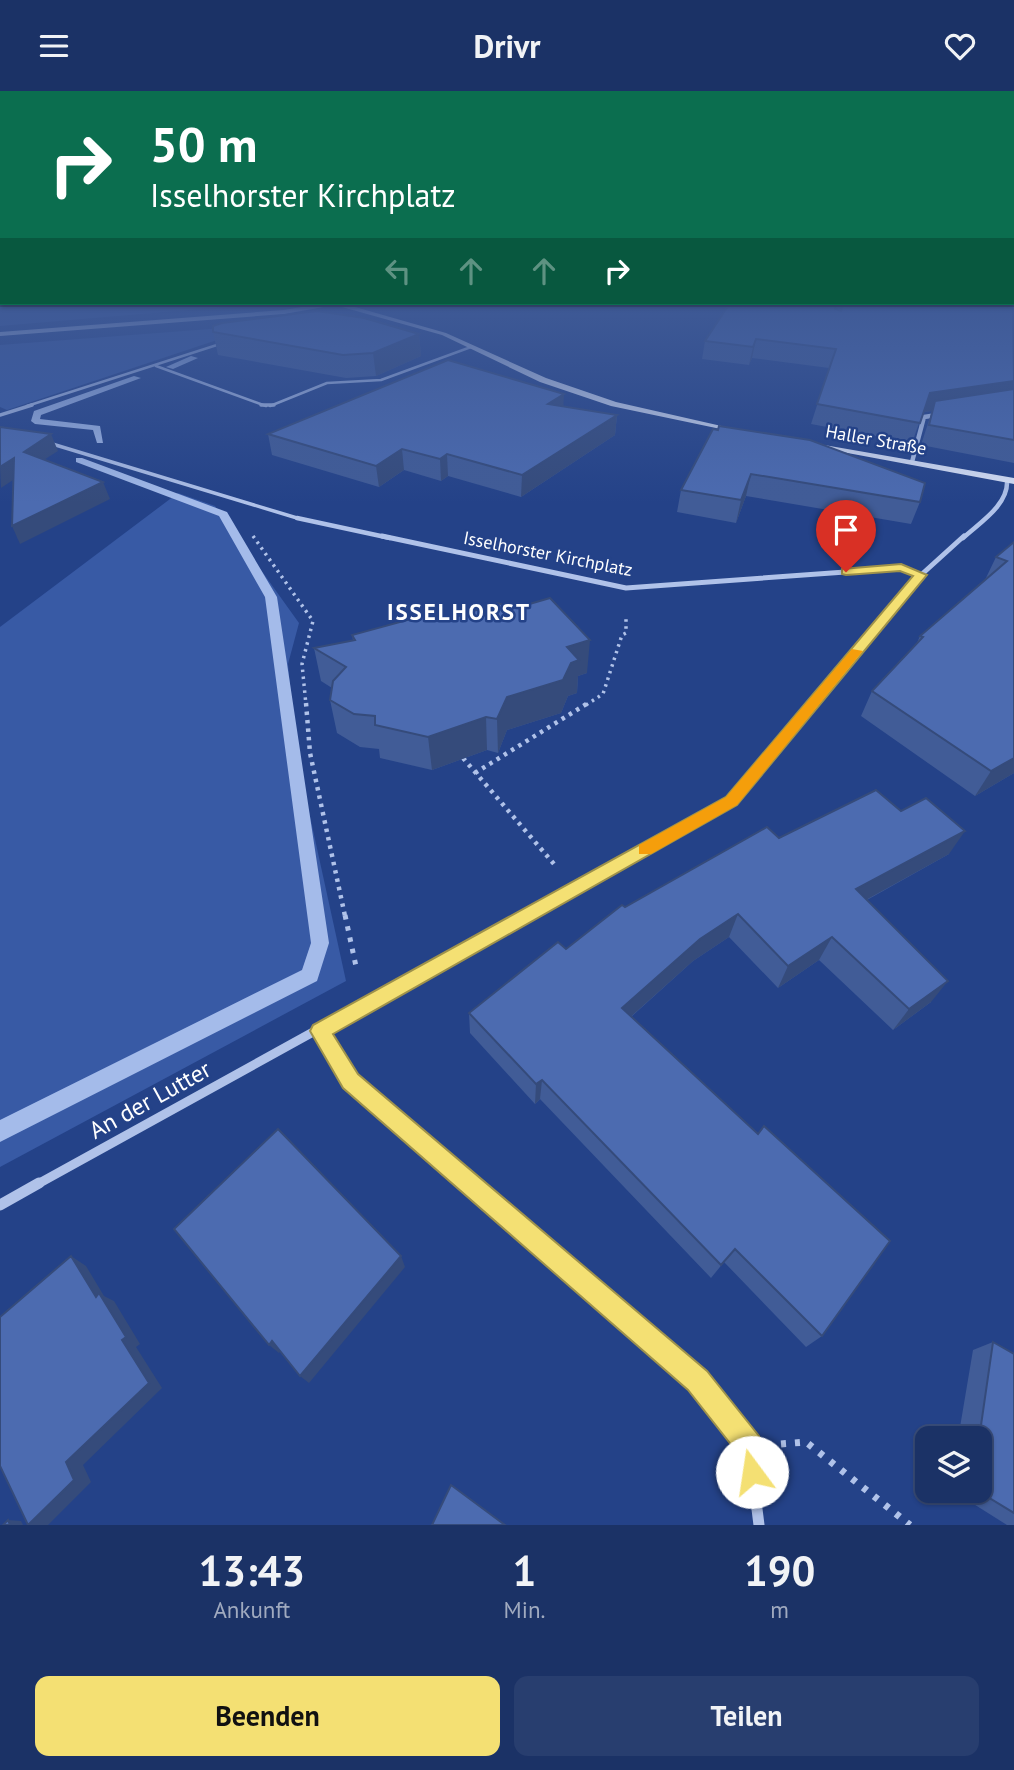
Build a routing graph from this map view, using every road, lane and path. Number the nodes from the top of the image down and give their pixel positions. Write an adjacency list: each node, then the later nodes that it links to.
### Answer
1 (147, 369): 6 (lane)
2 (164, 369): 3 (lane)
3 (411, 369)
4 (519, 369): 7 (street)
5 (950, 413): 10 (street)
6 (0, 415)
7 (749, 433)
8 (38, 441): 12 (lane)
9 (800, 442): 10 (street, Haller Straße)
10 (912, 462): 11 (street, Haller Straße)
11 (1010, 480): 14 (street)
12 (238, 499): 13 (lane); 19 (path)
13 (297, 518): 14 (street, Isselhorster Kirchplatz)
14 (921, 575): 18 (street)
15 (626, 633): 17 (path)
16 (463, 758): 17 (path)
17 (475, 773): 18 (path)
18 (575, 889): 19 (street)
19 (364, 1006): 20 (street)
20 (320, 1031): 21 (street, An der Lutter); 22 (street)
21 (0, 1205)
22 (749, 1445): 23 (street); 24 (path)
23 (759, 1525)
24 (910, 1525)

